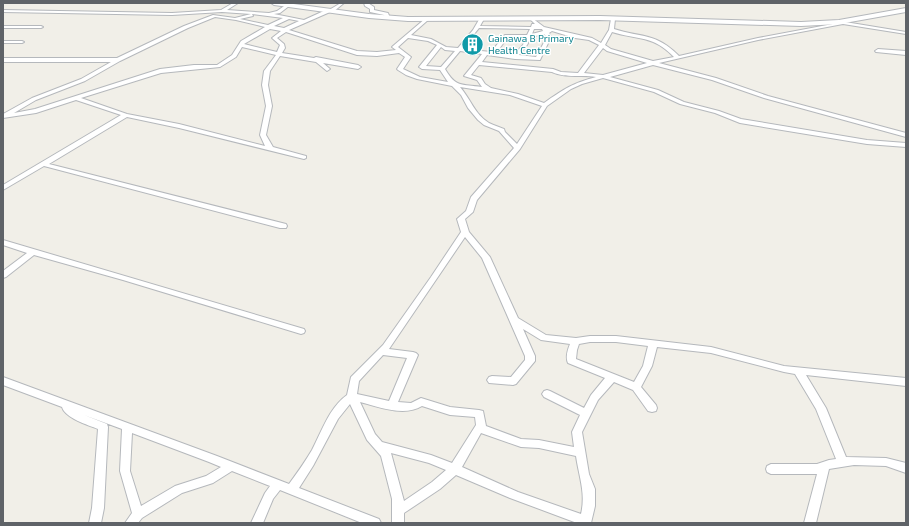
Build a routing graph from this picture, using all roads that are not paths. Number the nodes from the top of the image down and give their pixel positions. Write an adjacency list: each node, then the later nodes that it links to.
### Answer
1 (236, 3): 8 (street)
2 (276, 3): 5 (street)
3 (342, 3): 9 (street)
4 (366, 3): 14 (street)
5 (287, 5): 9 (street); 11 (street)
6 (906, 10): 21 (street)
7 (3, 11): 8 (street)
8 (222, 11): 10 (street); 12 (street)
9 (330, 11): 14 (street); 20 (street)
10 (259, 13): 11 (street); 15 (street)
11 (267, 14): 13 (street)
12 (215, 16): 15 (street); 48 (street)
13 (288, 18): 20 (street); 24 (street)
14 (388, 18): 16 (street)
15 (235, 19): 24 (street)
16 (426, 19): 17 (street); 31 (street)
17 (482, 19): 19 (street); 25 (street)
18 (613, 19): 19 (street); 21 (street); 29 (street)
19 (534, 20): 26 (street); 28 (street)
20 (304, 21): 27 (street)
21 (841, 23): 30 (street); 45 (street)
22 (3, 27): 23 (street)
23 (41, 27)
24 (269, 27): 27 (street); 35 (street)
25 (478, 27): 26 (street); 38 (street)
26 (533, 28): 28 (street); 32 (street)
27 (285, 30): 39 (street); 42 (street)
28 (544, 30): 32 (street); 37 (street); 44 (street)
29 (611, 30): 37 (street); 45 (street)
30 (906, 33)
31 (408, 36): 36 (street); 39 (street)
32 (529, 36): 43 (street); 44 (street)
33 (3, 42): 34 (street)
34 (22, 42)
35 (241, 45): 42 (street); 58 (street)
36 (440, 45): 38 (street); 53 (street)
37 (602, 45): 50 (street); 54 (street)
38 (459, 50): 43 (street); 53 (street)
39 (400, 51): 56 (street)
40 (878, 51): 41 (street)
41 (906, 53)
42 (279, 54): 46 (street); 64 (street)
43 (489, 54): 44 (street); 49 (street)
44 (515, 57)
45 (678, 58): 50 (street)
46 (316, 59): 51 (street); 52 (street)
47 (3, 60): 48 (street)
48 (118, 60): 61 (street)
49 (478, 63): 54 (street); 57 (street)
50 (653, 63): 55 (street); 62 (street)
51 (358, 67)
52 (327, 69)
53 (442, 69): 56 (street)
54 (579, 75): 55 (street)
55 (605, 77): 59 (street); 63 (street)
56 (452, 84): 57 (street); 65 (street)
57 (490, 90): 59 (street)
58 (75, 98): 60 (street); 61 (street)
59 (545, 105): 65 (street)
60 (126, 115): 64 (street); 67 (street)
61 (3, 116)
62 (906, 135)
63 (906, 145)
64 (270, 148): 66 (street)
65 (518, 148): 70 (street)
66 (304, 157)
67 (43, 164): 68 (street); 69 (street)
68 (3, 188)
69 (283, 226)
70 (465, 232): 74 (street); 78 (street)
71 (3, 242): 72 (street)
72 (33, 252): 73 (street); 75 (street)
73 (3, 275)
74 (514, 320): 76 (street); 81 (street)
75 (301, 331)
76 (576, 342): 77 (street); 80 (street)
77 (653, 343): 79 (street); 84 (street)
78 (381, 352): 86 (street); 88 (street)
79 (798, 370): 83 (street); 95 (street)
80 (612, 377): 84 (street); 90 (street)
81 (492, 380)
82 (3, 381): 87 (street)
83 (906, 382)
84 (636, 387): 89 (street)
85 (547, 394): 90 (street)
86 (352, 397): 88 (street); 93 (street); 102 (street)
87 (57, 401): 91 (street); 106 (street)
88 (392, 406): 92 (street)
89 (652, 408)
90 (585, 413): 94 (street)
91 (127, 427): 96 (street); 104 (street)
92 (480, 428): 94 (street); 99 (street)
93 (380, 446): 99 (street); 103 (street)
94 (581, 453): 105 (street)
95 (843, 462): 97 (street); 98 (street)
96 (231, 466): 101 (street); 104 (street)
97 (824, 466): 100 (street); 111 (street)
98 (906, 468)
99 (455, 469): 103 (street); 105 (street)
100 (771, 469)
101 (278, 485): 102 (street); 108 (street)
102 (291, 490): 109 (street)
103 (398, 511): 110 (street)
104 (138, 514): 107 (street)
105 (585, 522)
106 (95, 523)
107 (131, 523)
108 (257, 523)
109 (374, 523)
110 (398, 523)
111 (810, 523)

